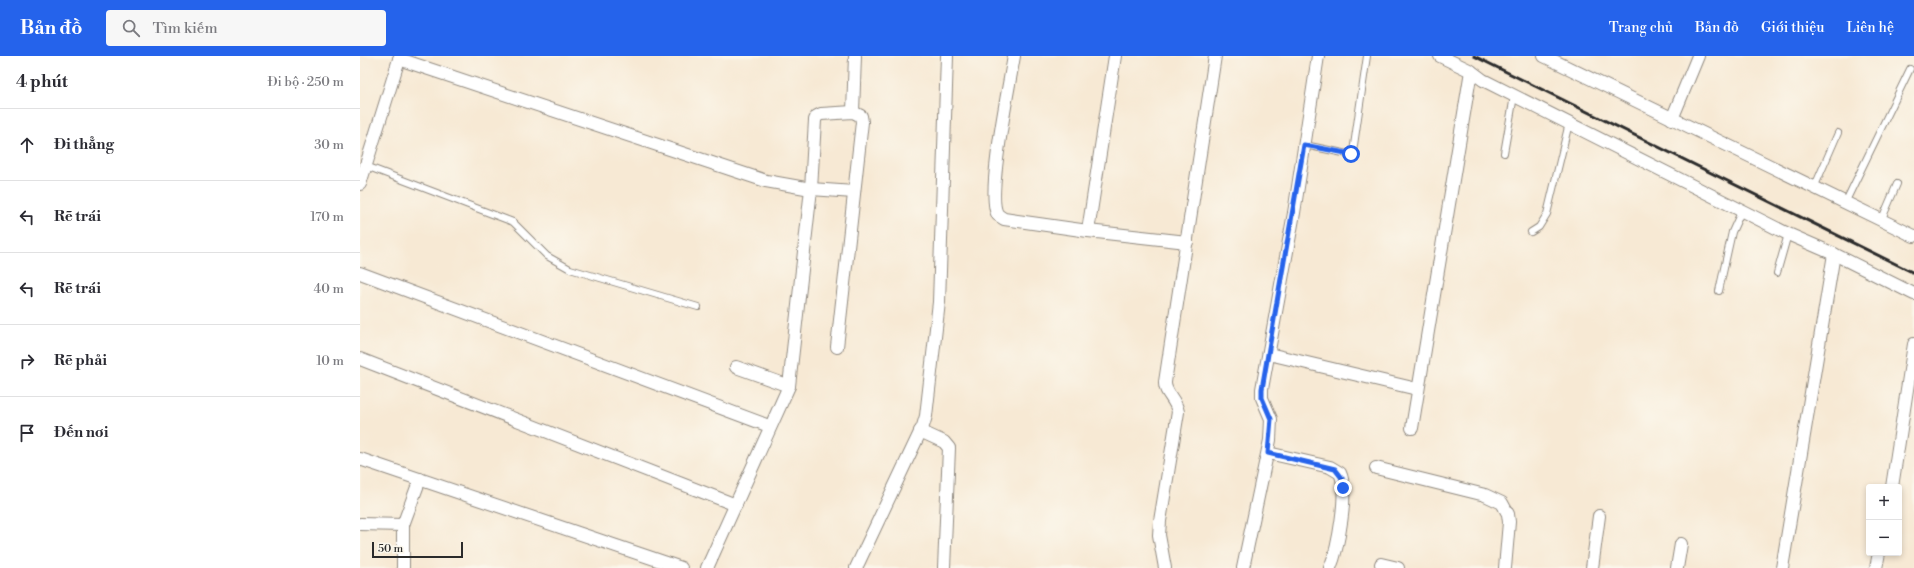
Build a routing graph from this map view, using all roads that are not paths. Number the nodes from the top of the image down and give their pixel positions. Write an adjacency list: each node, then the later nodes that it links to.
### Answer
1 (855, 56): 15 (street)
2 (947, 56): 50 (street)
3 (1014, 56): 30 (street)
4 (1115, 56): 30 (street)
5 (1215, 56): 34 (street)
6 (1318, 56): 19 (street)
7 (1367, 56): 19 (lane)
8 (1440, 56): 13 (street)
9 (1544, 56): 16 (street)
10 (1698, 56): 16 (street)
11 (399, 58): 21 (street); 25 (street)
12 (1910, 69): 27 (lane)
13 (1471, 71): 14 (street); 47 (street)
14 (1514, 96): 17 (street); 20 (lane)
15 (853, 112): 25 (street); 26 (street)
16 (1672, 119): 24 (street)
17 (1569, 124): 28 (street); 31 (lane)
18 (1838, 133): 24 (lane)
19 (1304, 145): 43 (street)
20 (1504, 153)
21 (366, 166): 22 (street); 40 (lane)
22 (360, 184)
23 (1897, 184): 29 (lane)
24 (1814, 188): 27 (street)
25 (811, 189): 26 (street); 46 (street)
26 (854, 192): 42 (street)
27 (1845, 203): 29 (street)
28 (1742, 210): 32 (street); 38 (lane)
29 (1881, 221): 33 (street)
30 (1088, 231): 34 (street)
31 (1531, 232)
32 (1788, 234): 35 (street); 37 (lane)
33 (1914, 236)
34 (1187, 242): 69 (street)
35 (1834, 254): 39 (street); 76 (street)
36 (360, 273): 48 (street)
37 (1778, 273)
38 (1719, 291)
39 (1914, 294)
40 (698, 307)
41 (1914, 344): 55 (street)
42 (837, 347)
43 (1269, 354): 47 (street); 51 (street)
44 (360, 359): 56 (street)
45 (736, 367): 46 (street)
46 (789, 386): 48 (street)
47 (1418, 388): 49 (street)
48 (769, 426): 56 (street)
49 (1412, 428)
50 (920, 431): 67 (street); 68 (street)
51 (1268, 453): 70 (street); 71 (street)
52 (361, 463): 54 (street)
53 (1376, 468): 73 (street)
54 (420, 478): 59 (street); 63 (street)
55 (1892, 484)
56 (736, 505): 66 (street)
57 (1599, 516): 74 (street)
58 (360, 524): 59 (street)
59 (404, 525): 64 (street)
60 (1681, 544): 75 (street)
61 (1878, 556): 77 (street)
62 (1381, 564): 72 (street)
63 (665, 565): 65 (street)
64 (403, 568)
65 (681, 568)
66 (707, 568)
67 (856, 568)
68 (944, 568)
69 (1165, 568)
70 (1244, 568)
71 (1330, 568)
72 (1398, 568)
73 (1505, 568)
74 (1592, 568)
75 (1677, 568)
76 (1782, 568)
77 (1876, 568)

